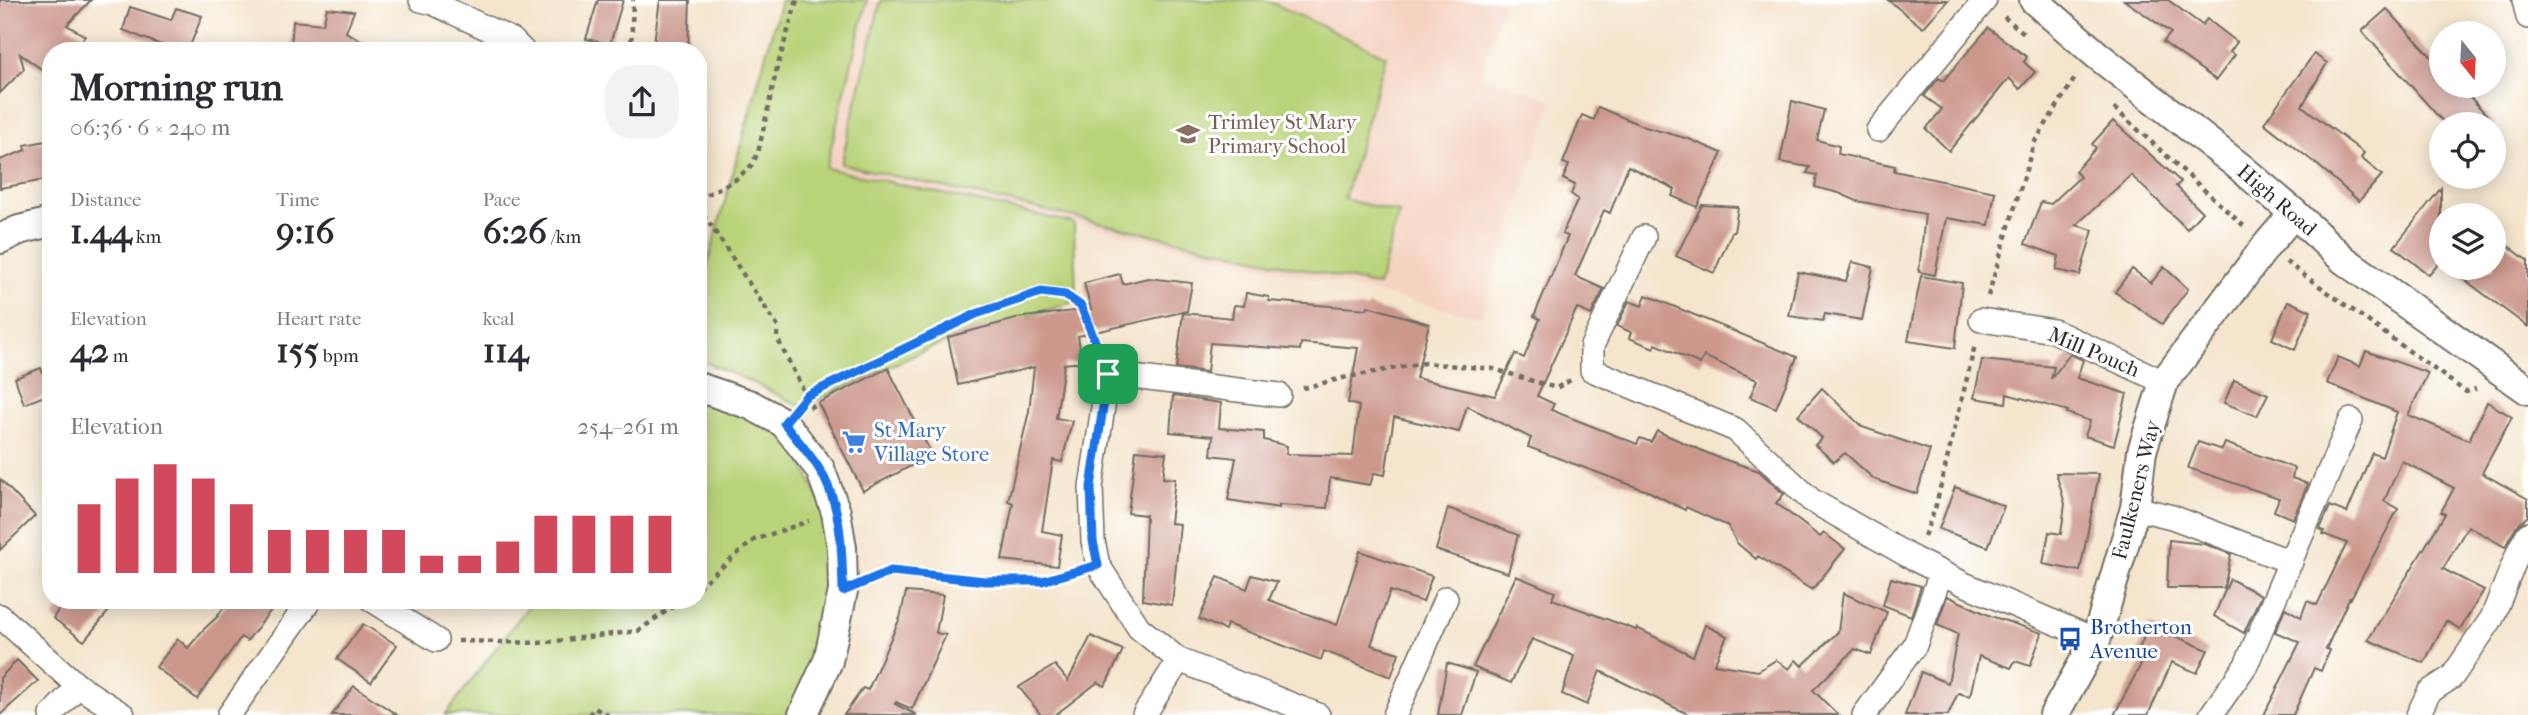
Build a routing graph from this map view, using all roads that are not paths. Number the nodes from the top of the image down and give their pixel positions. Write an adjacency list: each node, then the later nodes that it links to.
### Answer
1 (421, 0): 6 (street)
2 (2034, 0): 8 (street, High Road)
3 (2524, 0): 5 (street)
4 (1985, 1): 7 (street)
5 (2528, 17)
6 (514, 42)
7 (1878, 130)
8 (2294, 213): 13 (street, Faulkeners Way); 14 (street, High Road)
9 (42, 224): 11 (street)
10 (1644, 237): 21 (street)
11 (0, 239)
12 (1981, 320): 13 (street, Mill Pouch)
13 (2164, 382): 18 (street, Faulkeners Way)
14 (2519, 384)
15 (707, 390): 33 (street)
16 (1279, 395): 28 (street)
17 (2351, 420): 20 (street)
18 (2135, 508): 20 (street); 27 (street, Faulkeners Way)
19 (2528, 534): 40 (street)
20 (2291, 562): 39 (street)
21 (1941, 573): 27 (street); 37 (street)
22 (1447, 598): 36 (street)
23 (304, 609): 32 (street)
24 (386, 609): 26 (street)
25 (0, 616): 29 (street)
26 (436, 640)
27 (2096, 640): 38 (street, Faulkeners Way)
28 (1179, 660): 34 (street); 35 (street)
29 (78, 686): 30 (street); 31 (street)
30 (51, 715)
31 (123, 715)
32 (229, 715)
33 (803, 715)
34 (1144, 715)
35 (1318, 715)
36 (1395, 715)
37 (1864, 715)
38 (2054, 715)
39 (2211, 715)
40 (2418, 715)

